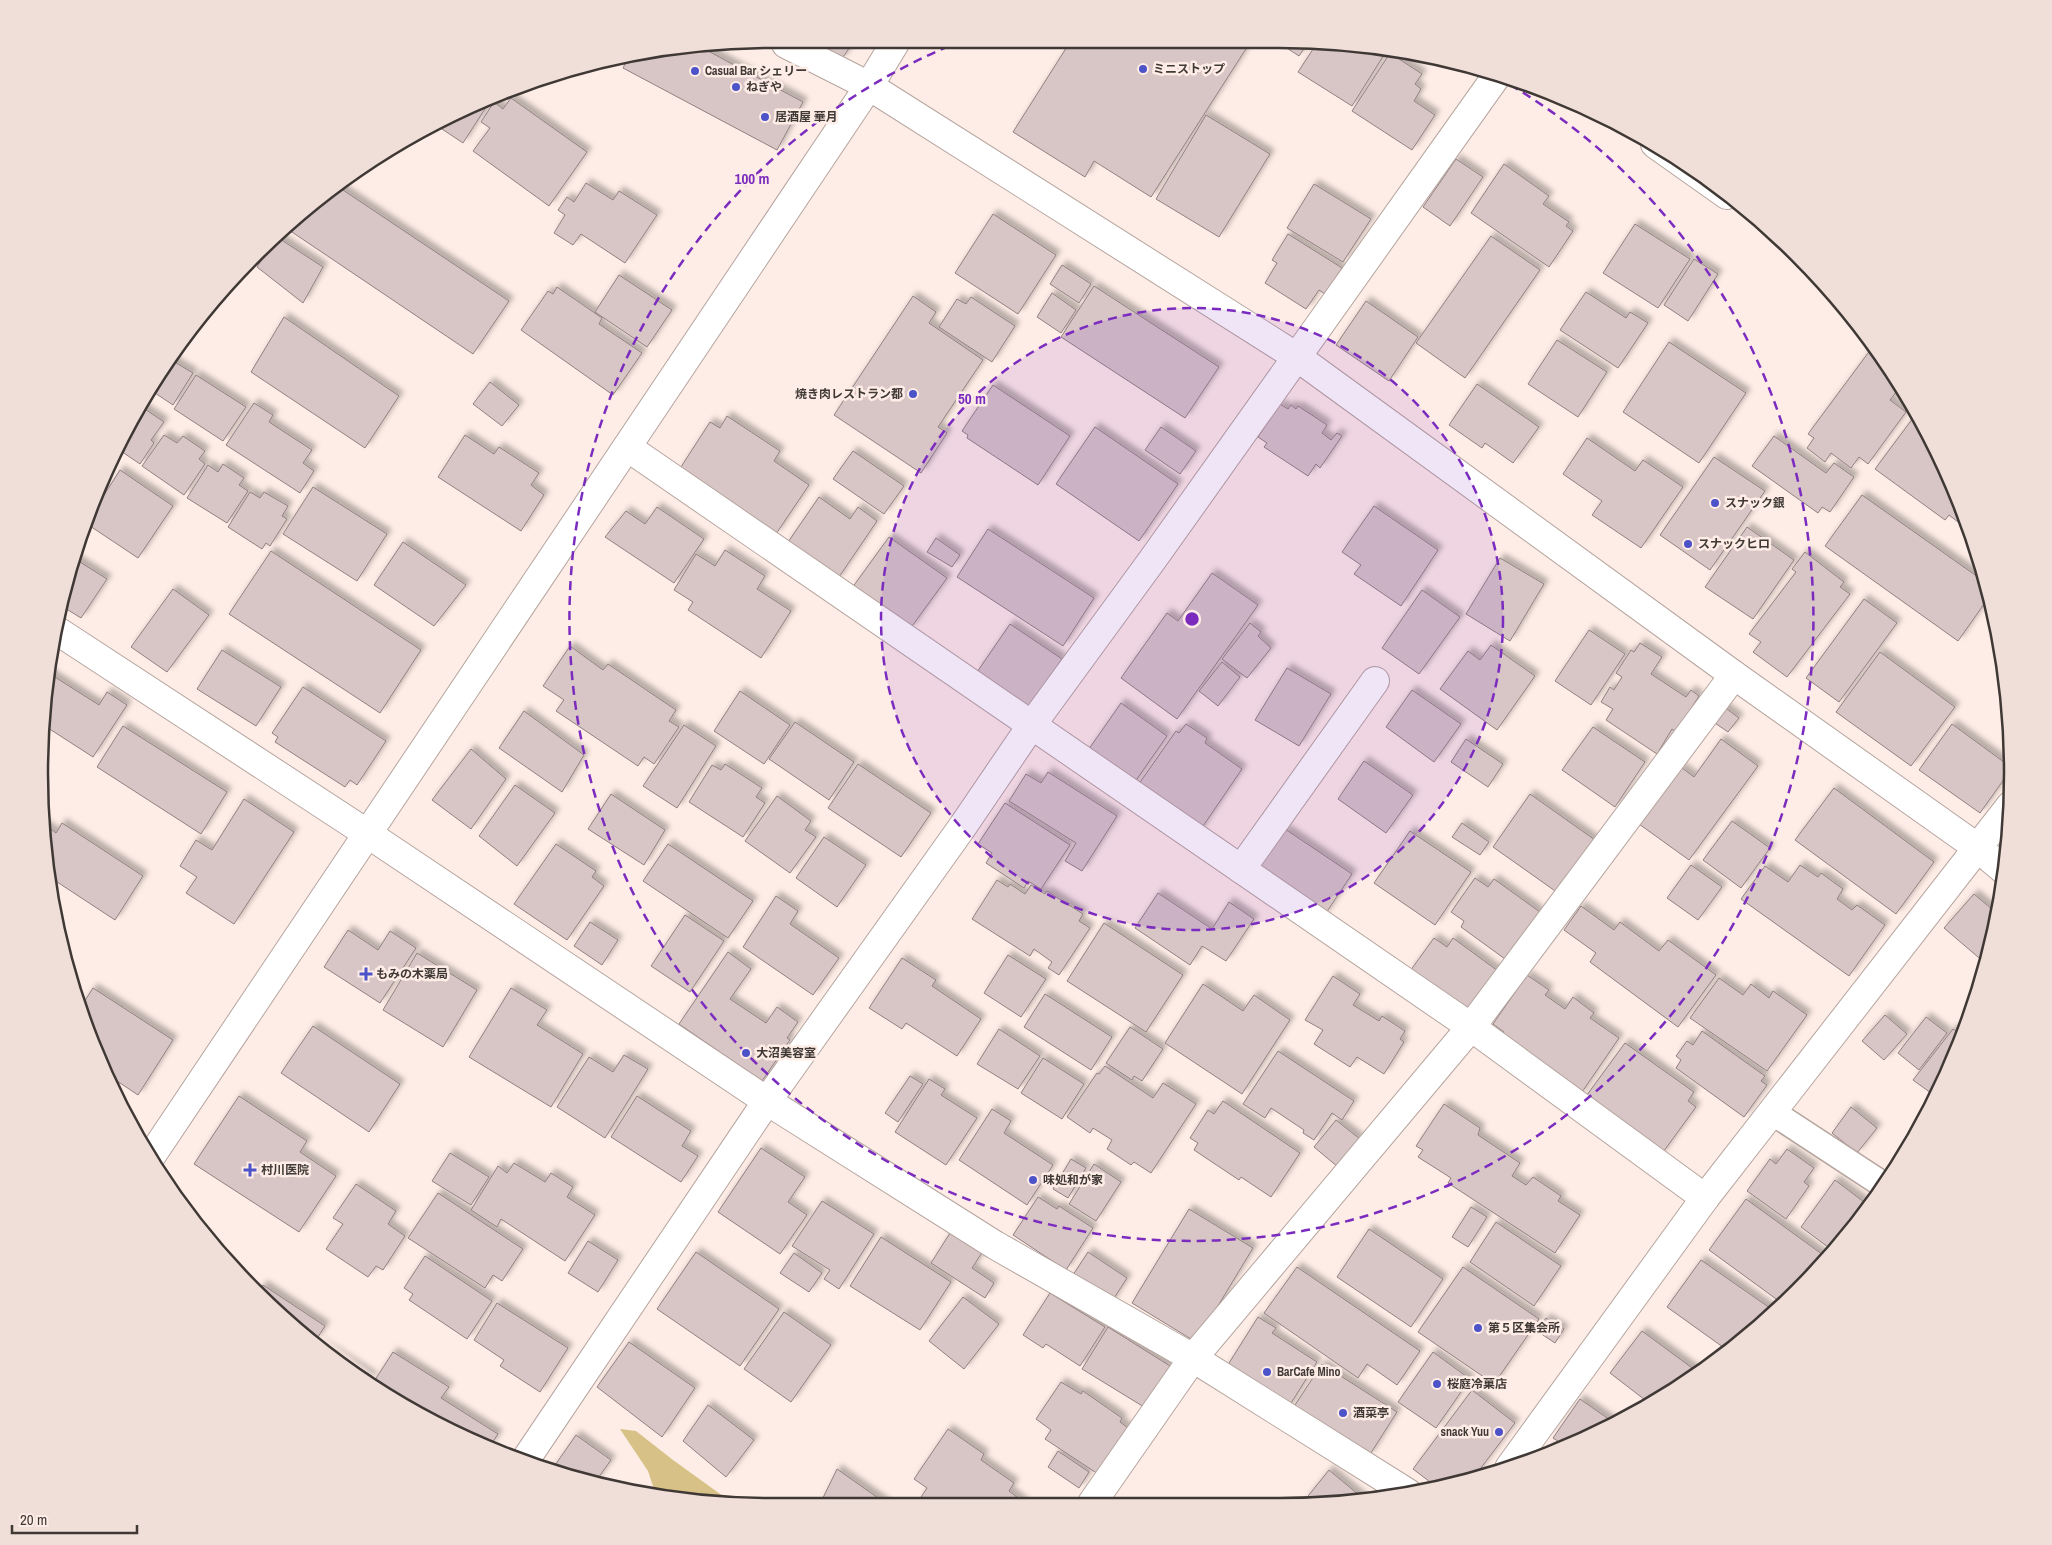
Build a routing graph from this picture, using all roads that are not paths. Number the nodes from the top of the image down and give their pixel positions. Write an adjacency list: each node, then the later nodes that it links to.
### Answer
1 (794, 48): 4 (street)
2 (893, 48): 4 (street)
3 (1494, 80): 5 (street)
4 (869, 86): 5 (street); 6 (street)
5 (1297, 357): 8 (street); 10 (street)
6 (627, 447): 10 (street); 12 (street)
7 (61, 633): 12 (street)
8 (1734, 675): 13 (street); 16 (street)
9 (1375, 681): 15 (street)
10 (1031, 726): 15 (street); 17 (street)
11 (2003, 815): 13 (street)
12 (368, 834): 17 (street); 19 (street)
13 (1978, 848): 14 (street); 18 (street)
14 (1998, 865)
15 (1241, 869): 16 (street)
16 (1471, 1026): 21 (street); 22 (street)
17 (767, 1101): 22 (street); 23 (street)
18 (1772, 1112): 20 (lane); 21 (street)
19 (155, 1151)
20 (1878, 1181)
21 (1704, 1198): 24 (street)
22 (1193, 1358): 25 (street); 26 (street)
23 (529, 1455)
24 (1516, 1458)
25 (1398, 1487)
26 (1095, 1498)

